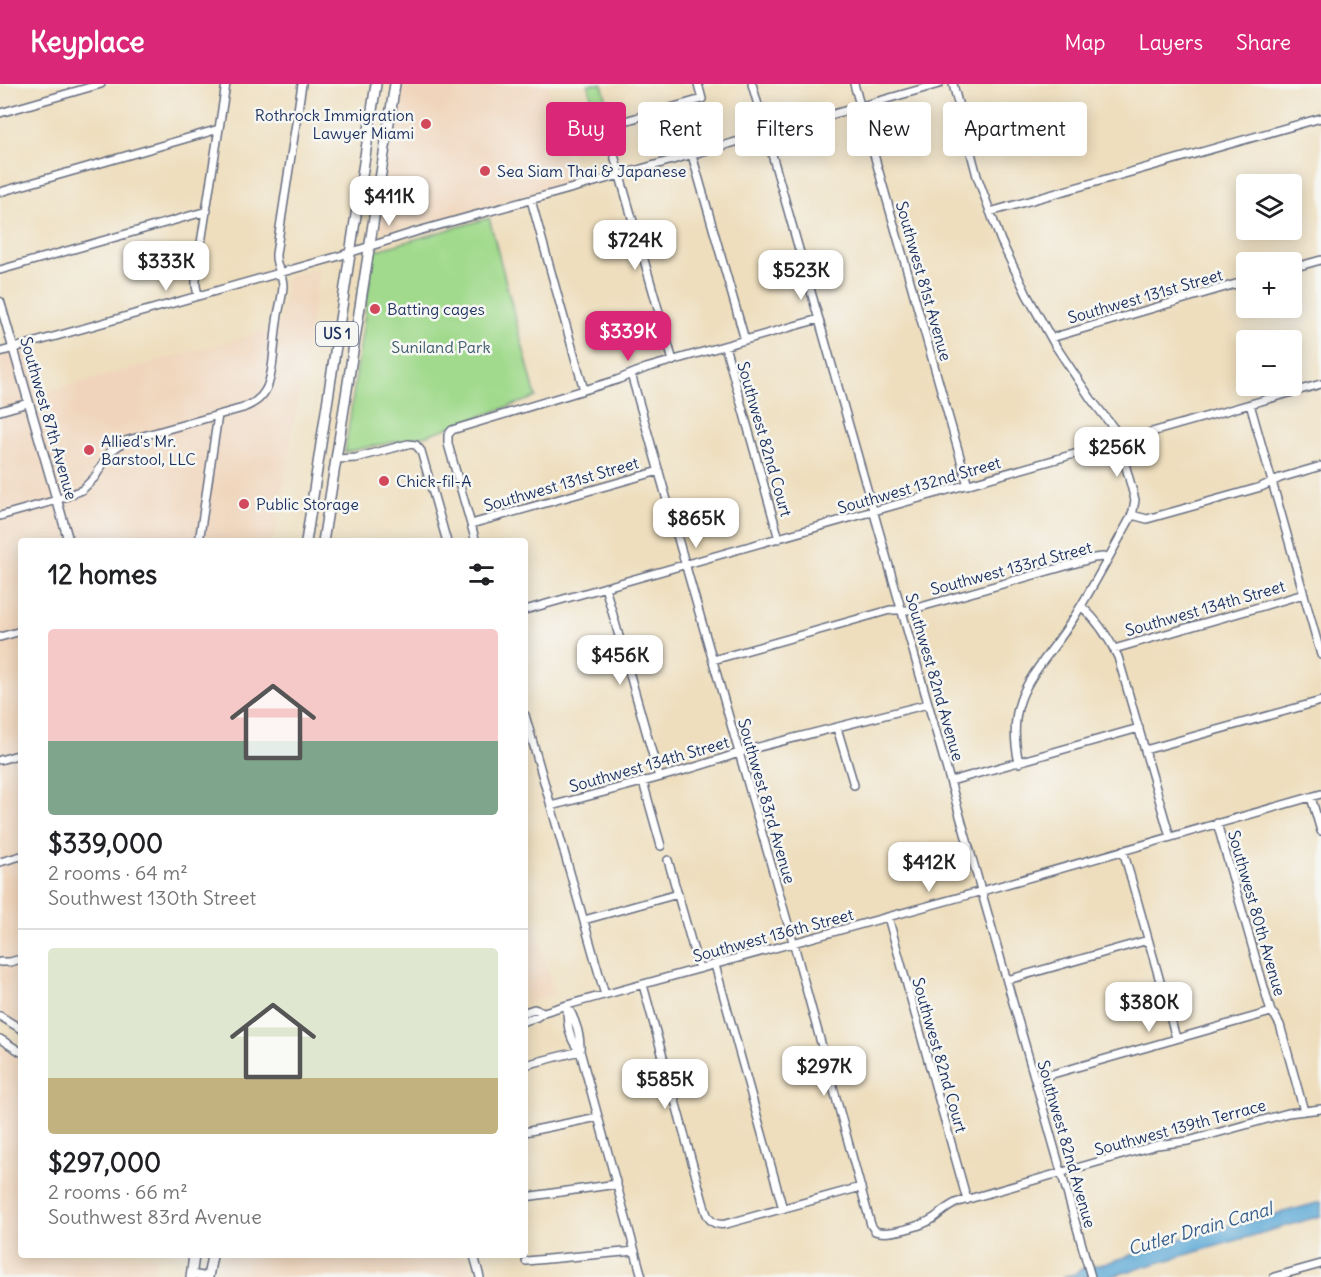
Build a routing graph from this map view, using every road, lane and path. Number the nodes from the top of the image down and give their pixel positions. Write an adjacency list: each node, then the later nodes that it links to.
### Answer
1 (101, 84): 16 (street)
2 (226, 84): 19 (street)
3 (302, 84): 35 (street)
4 (376, 84): 11 (highway, US 1)
5 (395, 84): 15 (highway, US 1)
6 (698, 84): 18 (street)
7 (752, 84): 12 (street, Southwest 82nd Avenue)
8 (854, 84): 13 (street, Southwest 81st Avenue)
9 (939, 84): 14 (street)
10 (953, 84): 29 (street)
11 (374, 100): 15 (highway); 31 (highway, US 1)
12 (757, 102)
13 (859, 102)
14 (880, 102)
15 (392, 104): 30 (highway, US 1)
16 (0, 113)
17 (1321, 118): 29 (street)
18 (626, 121)
19 (219, 129): 26 (street); 28 (street)
20 (614, 156): 25 (street)
21 (685, 156): 25 (street)
22 (693, 156): 41 (street, Southwest 82nd Court)
23 (772, 156): 39 (street, Southwest 82nd Avenue)
24 (875, 156): 59 (street, Southwest 81st Avenue)
25 (620, 175): 27 (street); 45 (street)
26 (0, 192)
27 (531, 200): 30 (street); 48 (street)
28 (207, 211): 34 (street); 37 (street)
29 (990, 212): 40 (street)
30 (369, 247): 31 (street); 55 (highway, US 1)
31 (350, 253): 35 (street); 54 (highway, US 1)
32 (1321, 260): 33 (street)
33 (1302, 265)
34 (0, 270)
35 (279, 273): 37 (street); 52 (street)
36 (1236, 284): 40 (street, Southwest 131st Street)
37 (198, 295): 43 (street)
38 (0, 302): 43 (main road, Southwest 87th Avenue)
39 (819, 319): 41 (street); 61 (street, Southwest 82nd Avenue)
40 (1050, 338): 53 (street)
41 (745, 340): 42 (street)
42 (725, 346): 45 (street); 71 (street, Southwest 82nd Court)
43 (13, 348): 44 (street); 49 (main road, Southwest 87th Avenue)
44 (0, 352)
45 (673, 361): 46 (street)
46 (631, 374): 48 (street); 57 (street, Southwest 83rd Avenue)
47 (1321, 384): 50 (street, Southwest 132nd Street)
48 (584, 390): 64 (street)
49 (28, 403): 51 (street); 60 (main road, Southwest 87th Avenue)
50 (1250, 404): 53 (street, Southwest 132nd Street); 58 (street)
51 (0, 411)
52 (218, 415): 60 (street); 66 (street)
53 (1119, 441): 59 (street, Southwest 132nd Street); 62 (street)
54 (318, 456): 55 (highway); 67 (highway, US 1)
55 (336, 459): 68 (highway, US 1); 69 (street)
56 (1321, 466): 58 (street)
57 (659, 471): 64 (street, Southwest 131st Street); 73 (street, Southwest 83rd Avenue)
58 (1271, 482): 62 (street); 75 (street)
59 (968, 485): 61 (street, Southwest 132nd Street)
60 (57, 500): 63 (street); 65 (main road, Southwest 87th Avenue)
61 (874, 512): 71 (street, Southwest 132nd Street); 78 (street, Southwest 82nd Avenue)
62 (1132, 515): 72 (street)
63 (0, 516)
64 (471, 524): 70 (street)
65 (68, 538)
66 (200, 538)
67 (307, 538)
68 (324, 538)
69 (446, 538)
70 (475, 538)
71 (779, 539): 73 (street, Southwest 132nd Street)
72 (1108, 559): 76 (street); 78 (street, Southwest 133rd Street)
73 (686, 565): 74 (street, Southwest 132nd Street); 84 (street, Southwest 83rd Avenue)
74 (604, 587): 77 (street, Southwest 132nd Street); 95 (street)
75 (1304, 594): 79 (street); 82 (street, Southwest 134th Street)
76 (1081, 606): 82 (street); 94 (street)
77 (528, 609)
78 (902, 610): 84 (street, Southwest 133rd Street); 86 (street, Southwest 82nd Avenue)
79 (1318, 630): 83 (street)
80 (18, 632): 81 (street)
81 (0, 637)
82 (1114, 649): 89 (street)
83 (1321, 655)
84 (713, 660): 91 (street, Southwest 83rd Avenue)
85 (1321, 701): 90 (street)
86 (928, 704): 88 (street, Southwest 134th Street); 96 (street, Southwest 82nd Avenue)
87 (528, 726): 101 (street)
88 (837, 728): 91 (street, Southwest 134th Street); 98 (street)
89 (1139, 728): 90 (street); 94 (street)
90 (1145, 750): 104 (street)
91 (739, 753): 95 (street, Southwest 134th Street); 115 (street, Southwest 83rd Avenue)
92 (18, 755): 93 (street)
93 (0, 760)
94 (1019, 763): 96 (street)
95 (659, 777): 97 (street, Southwest 134th Street)
96 (951, 781): 110 (street, Southwest 82nd Avenue)
97 (643, 782): 101 (street, Southwest 134th Street); 105 (street)
98 (854, 785)
99 (1321, 794): 100 (street, Southwest 136th Street)
100 (1311, 797): 102 (street, Southwest 136th Street); 103 (street)
101 (551, 806): 113 (street)
102 (1217, 824): 104 (street, Southwest 136th Street); 126 (street, Southwest 80th Avenue)
103 (1321, 831)
104 (1170, 837): 106 (street, Southwest 136th Street)
105 (661, 846)
106 (1123, 850): 110 (street, Southwest 136th Street); 114 (street)
107 (18, 857): 109 (street)
108 (668, 860): 111 (street)
109 (0, 862)
110 (982, 891): 112 (street, Southwest 136th Street); 120 (street, Southwest 82nd Avenue)
111 (678, 894): 113 (street); 119 (street)
112 (888, 917): 115 (street, Southwest 136th Street); 144 (street, Southwest 82nd Court)
113 (584, 920): 122 (street)
114 (1148, 940): 120 (street); 130 (street)
115 (794, 943): 118 (street, Southwest 136th Street); 142 (street, Southwest 83rd Avenue)
116 (18, 960): 117 (street)
117 (0, 962)
118 (715, 965): 119 (street, Southwest 136th Street); 145 (street)
119 (699, 969): 121 (street, Southwest 136th Street)
120 (1007, 980): 135 (street, Southwest 82nd Avenue)
121 (643, 985): 122 (street, Southwest 136th Street); 145 (street)
122 (605, 994): 123 (street, Southwest 136th Street)
123 (567, 1005): 125 (street, Southwest 136th Street); 133 (street)
124 (528, 1010): 125 (street, Southwest 136th Street)
125 (544, 1012): 128 (street, Southwest 136th Street)
126 (1271, 1012): 130 (street); 137 (street, Southwest 80th Avenue)
127 (0, 1016): 129 (street)
128 (528, 1020)
129 (18, 1027)
130 (1176, 1038): 135 (street)
131 (0, 1040): 132 (street)
132 (18, 1050)
133 (580, 1051): 134 (street); 138 (street)
134 (528, 1064)
135 (1035, 1078): 140 (street, Southwest 82nd Avenue)
136 (1321, 1109): 137 (street, Southwest 139th Terrace)
137 (1304, 1111): 140 (street, Southwest 139th Terrace)
138 (598, 1117): 139 (street); 141 (street)
139 (528, 1131)
140 (1061, 1173): 144 (street, Southwest 139th Terrace); 158 (street, Southwest 82nd Avenue)
141 (617, 1184): 143 (street); 147 (street)
142 (861, 1186): 145 (street); 146 (street, Southwest 83rd Avenue)
143 (528, 1197)
144 (967, 1200): 146 (street, Southwest 139th Terrace)
145 (783, 1209)
146 (878, 1233)
147 (635, 1251): 151 (street); 157 (street)
148 (194, 1258): 154 (highway)
149 (212, 1258): 155 (highway)
150 (475, 1258): 156 (street)
151 (526, 1261)
152 (1321, 1264): 153 (street)
153 (1293, 1274): 159 (street)
154 (191, 1275): 155 (street)
155 (208, 1277)
156 (480, 1277)
157 (642, 1277)
158 (1091, 1277)
159 (1274, 1277)

